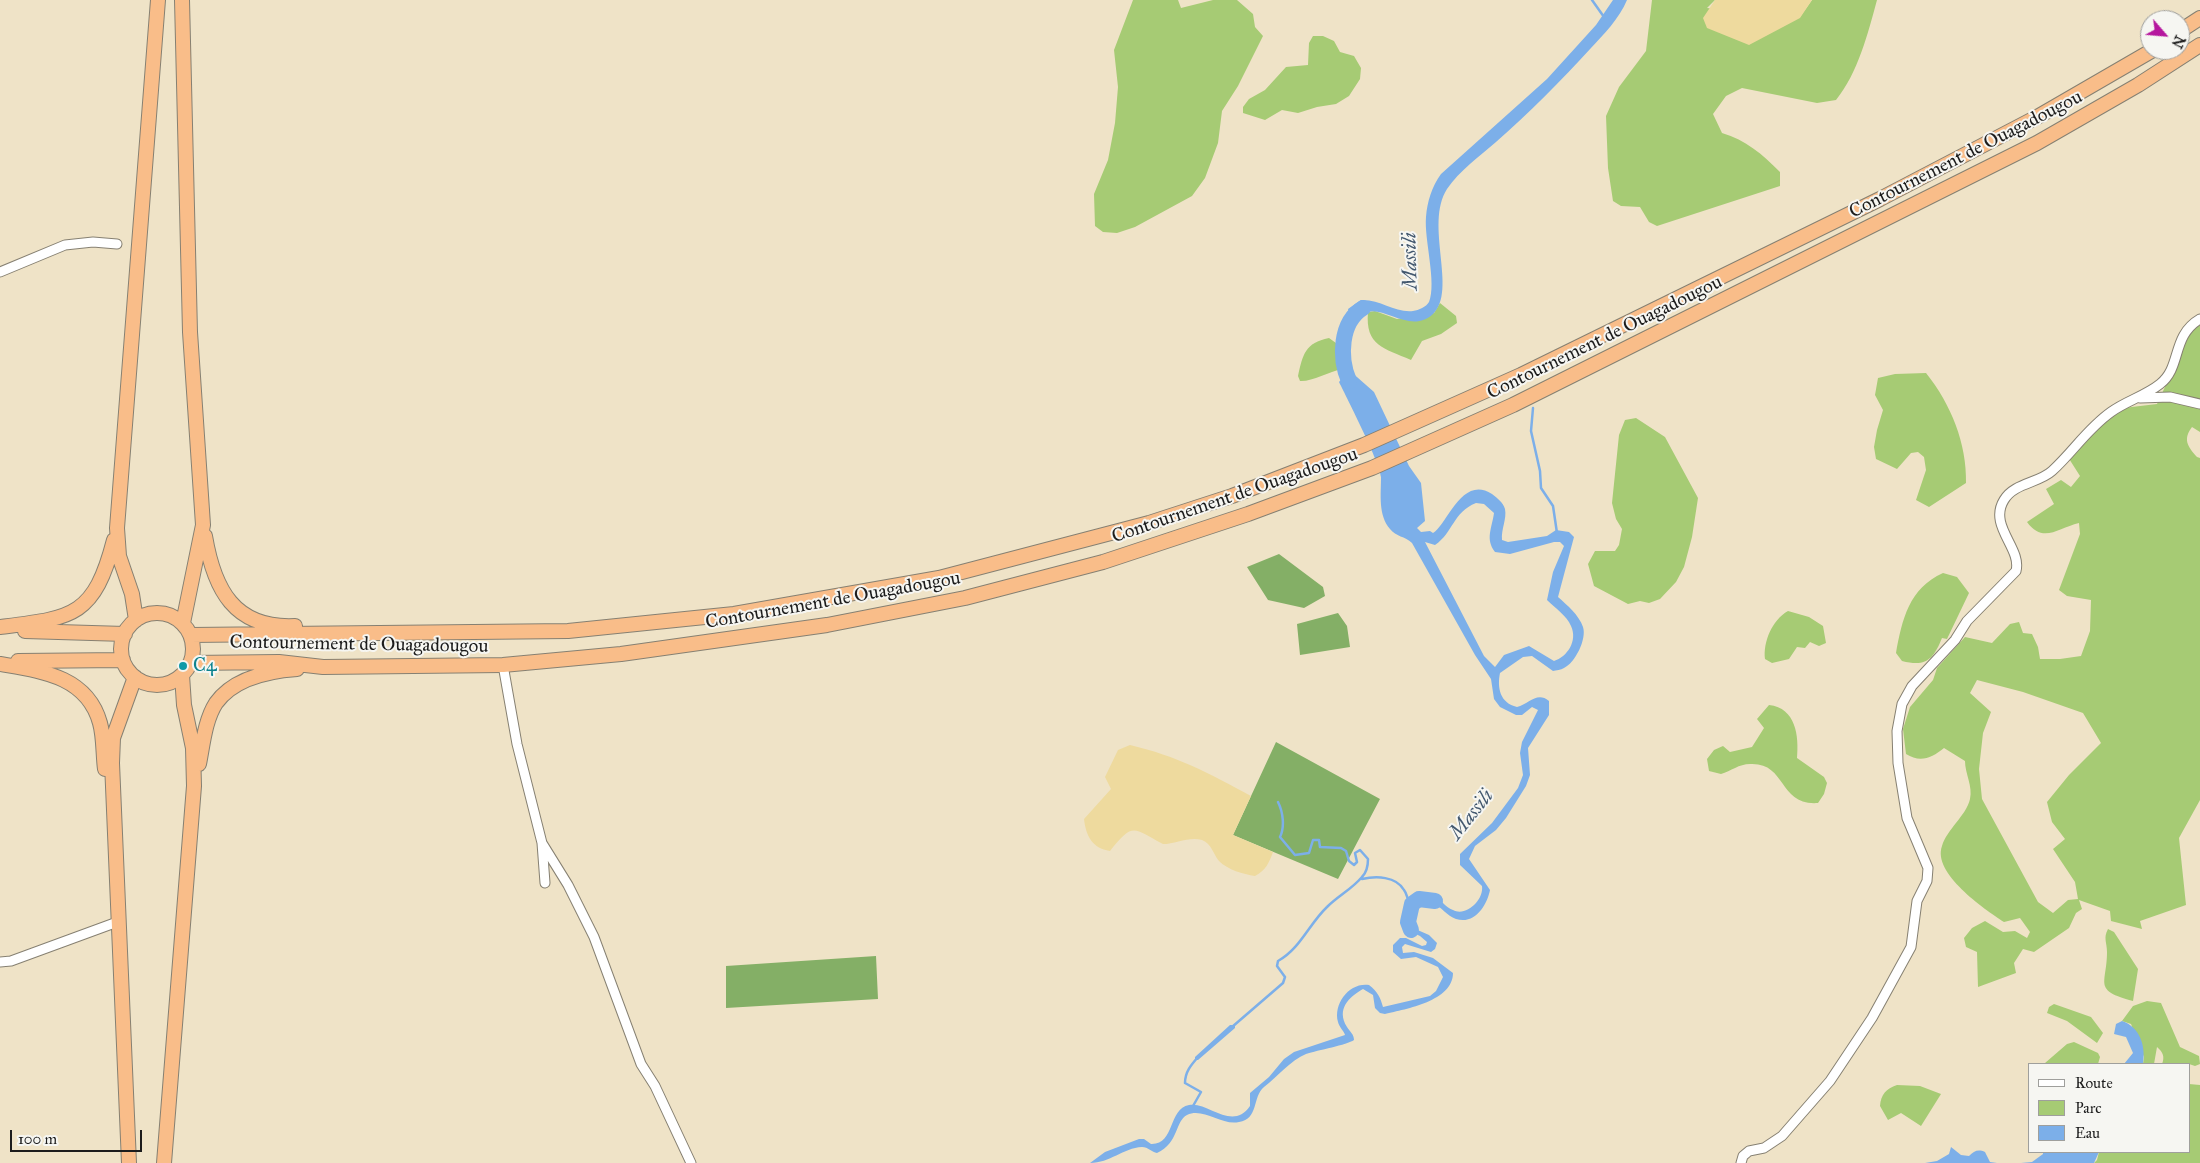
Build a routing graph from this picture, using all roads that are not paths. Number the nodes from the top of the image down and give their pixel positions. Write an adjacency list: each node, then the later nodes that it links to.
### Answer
1 (158, 0): 11 (highway)
2 (182, 0): 10 (highway)
3 (2200, 45): 19 (highway, Contournement de Ouagadougou)
4 (2140, 57): 15 (highway, Contournement de Ouagadougou)
5 (117, 244): 6 (street)
6 (0, 272)
7 (2200, 319): 8 (street)
8 (2137, 398): 9 (street); 32 (street)
9 (2200, 404)
10 (203, 525): 14 (highway); 15 (highway)
11 (117, 528): 12 (highway); 13 (highway)
12 (136, 620): 14 (highway); 16 (highway)
13 (0, 629): 16 (highway)
14 (187, 629): 15 (highway, Contournement de Ouagadougou); 21 (highway)
15 (325, 633)
16 (124, 634): 17 (highway)
17 (123, 660): 18 (highway); 22 (highway)
18 (0, 663): 24 (highway)
19 (503, 664): 20 (highway, Contournement de Ouagadougou); 25 (street)
20 (324, 667): 21 (highway, Contournement de Ouagadougou); 23 (highway)
21 (186, 669): 22 (highway); 23 (highway)
22 (135, 677): 24 (highway)
23 (194, 786): 30 (highway)
24 (114, 808): 27 (highway)
25 (542, 843): 26 (street); 31 (street)
26 (544, 884)
27 (120, 921): 28 (street); 29 (highway)
28 (0, 962)
29 (129, 1163)
30 (164, 1163)
31 (691, 1163)
32 (1741, 1163)

